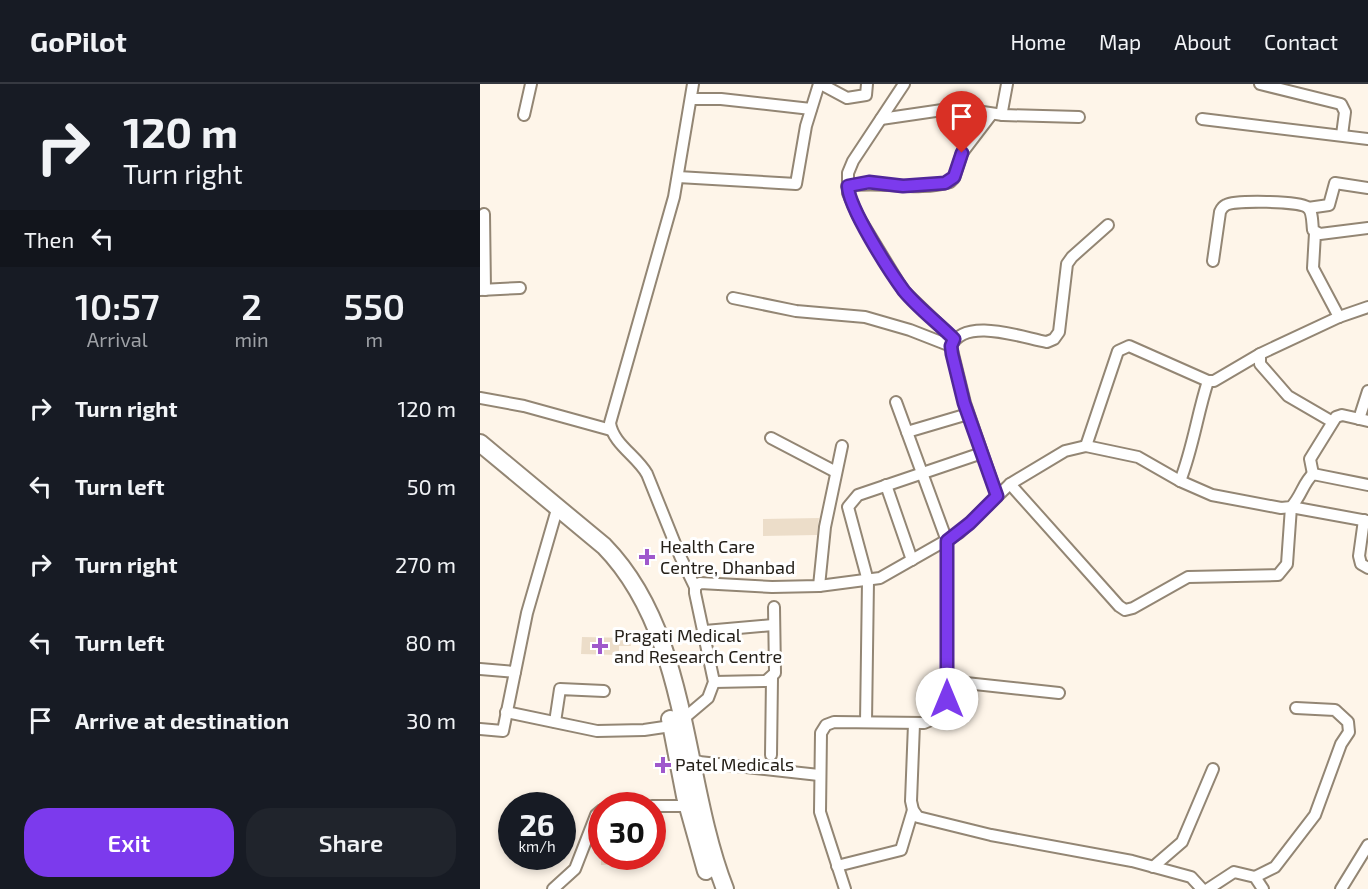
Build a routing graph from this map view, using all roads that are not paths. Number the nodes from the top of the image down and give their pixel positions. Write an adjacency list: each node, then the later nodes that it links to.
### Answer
1 (531, 84): 10 (street)
2 (693, 84): 8 (street)
3 (820, 84): 4 (street); 9 (street)
4 (867, 84)
5 (904, 84): 15 (street)
6 (1007, 84): 12 (street)
7 (1260, 84): 16 (street)
8 (691, 99): 9 (street); 18 (street)
9 (811, 109): 18 (street)
10 (524, 115)
11 (991, 115): 12 (street); 15 (street); 19 (street)
12 (1004, 115): 13 (street)
13 (1079, 117)
14 (1202, 118): 16 (street)
15 (881, 119): 19 (street)
16 (1342, 135): 17 (street)
17 (1368, 139)
18 (678, 177): 42 (street)
19 (848, 186): 33 (street)
20 (1368, 188): 21 (street)
21 (1308, 208): 25 (street); 27 (street)
22 (484, 214): 26 (street)
23 (1108, 225): 33 (street)
24 (1368, 228): 25 (street)
25 (1315, 233): 32 (street)
26 (482, 247): 29 (street)
27 (1213, 261)
28 (520, 288): 29 (street)
29 (483, 290)
30 (734, 298): 33 (street)
31 (1368, 307): 32 (street)
32 (1339, 317): 34 (street)
33 (953, 342): 39 (street)
34 (1260, 354): 35 (street); 41 (street)
35 (1208, 381): 47 (street); 53 (street)
36 (1368, 391): 40 (street)
37 (480, 398): 42 (street)
38 (896, 402): 43 (street)
39 (968, 414): 43 (street); 48 (street)
40 (1364, 420): 41 (street)
41 (1331, 421): 52 (street)
42 (611, 430): 66 (street)
43 (907, 432): 51 (street)
44 (771, 438): 50 (street)
45 (480, 443): 59 (highway)
46 (842, 446): 50 (street)
47 (1086, 446): 53 (street); 54 (street)
48 (982, 453): 51 (street); 57 (street)
49 (480, 454): 59 (highway)
50 (836, 472): 65 (street)
51 (922, 473): 55 (street); 61 (street)
52 (1313, 474): 56 (street); 58 (street)
53 (1180, 481): 58 (street)
54 (1010, 484): 57 (street); 58 (street)
55 (886, 485): 62 (street); 64 (street)
56 (1368, 485)
57 (997, 496): 61 (street)
58 (1291, 507): 60 (street)
59 (557, 512): 71 (street); 81 (highway)
60 (1366, 520): 63 (street)
61 (947, 541): 62 (street); 73 (street)
62 (912, 560): 64 (street)
63 (1368, 568)
64 (868, 581): 65 (street); 80 (street)
65 (819, 586): 66 (street)
66 (695, 587): 69 (street)
67 (774, 607): 68 (street)
68 (773, 625): 69 (street); 72 (street)
69 (705, 631): 74 (street)
70 (480, 669): 71 (street)
71 (515, 672): 78 (street)
72 (772, 678): 74 (street); 84 (street)
73 (947, 681): 76 (street); 82 (street)
74 (714, 682): 81 (street)
75 (604, 691): 79 (street)
76 (1059, 693)
77 (1296, 708): 95 (street)
78 (506, 712): 79 (street); 83 (street)
79 (555, 722): 81 (street)
80 (866, 722): 82 (street); 87 (street)
81 (677, 723): 85 (highway); 89 (highway)
82 (914, 724): 90 (street)
83 (480, 729)
84 (771, 755)
85 (690, 761): 87 (street); 98 (highway)
86 (1213, 769): 94 (street)
87 (819, 775): 93 (street)
88 (666, 806): 89 (street)
89 (687, 806): 97 (highway)
90 (913, 810): 93 (street); 94 (street)
91 (588, 836): 96 (street)
92 (1368, 845): 103 (street)
93 (837, 866): 99 (street)
94 (1153, 867): 100 (street)
95 (1255, 877): 101 (street); 102 (street)
96 (553, 889)
97 (713, 889)
98 (725, 889)
99 (845, 889)
100 (1202, 889)
101 (1208, 889)
102 (1263, 889)
103 (1341, 889)

